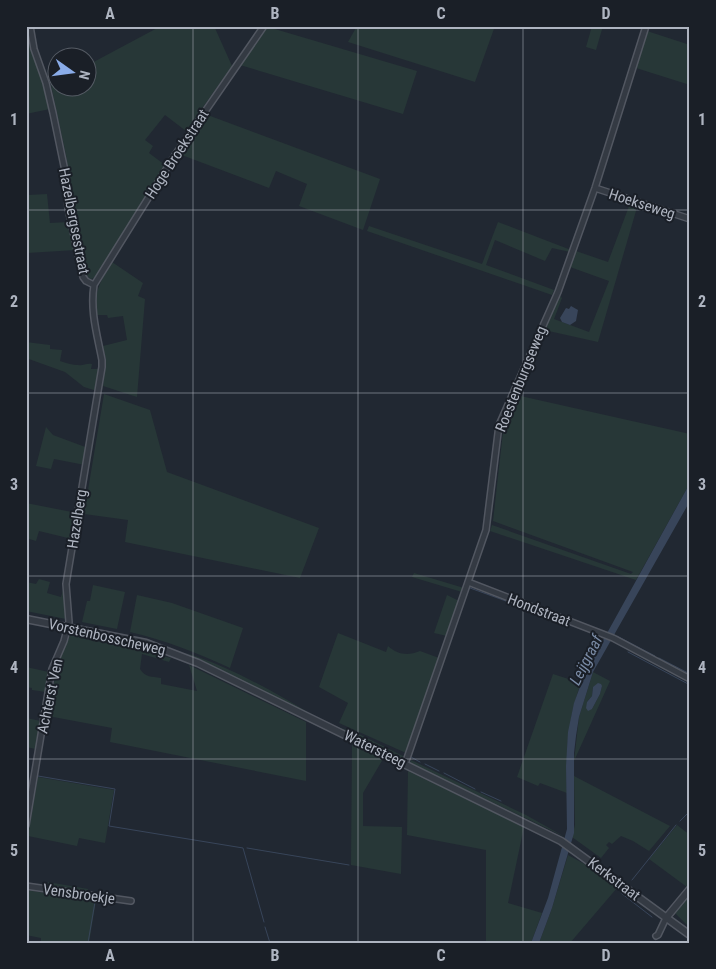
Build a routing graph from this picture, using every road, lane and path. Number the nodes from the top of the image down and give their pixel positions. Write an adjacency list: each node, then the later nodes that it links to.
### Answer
1 (30, 26): 6 (street, Hazelbergsestraat)
2 (264, 26): 6 (street, Hoge Broekstraat)
3 (646, 26): 4 (street, Roestenburgseweg)
4 (595, 188): 5 (street, Hoekseweg); 8 (street, Roestenburgseweg)
5 (690, 219)
6 (94, 285): 7 (street, Hazelbergsestraat)
7 (95, 412): 10 (street, Hazelberg)
8 (468, 582): 12 (street, Hondstraat); 13 (street, Roestenburgseweg)
9 (26, 618): 10 (street, Vorstenbosscheweg)
10 (67, 627): 11 (street, Vorstenbosscheweg); 14 (street, Achterst Ven)
11 (188, 658): 13 (street, Watersteeg)
12 (690, 679)
13 (405, 764): 15 (street, Watersteeg)
14 (26, 825)
15 (562, 841): 19 (street, Kerkstraat)
16 (26, 886): 18 (street, Vensbroekje)
17 (690, 890): 19 (street)
18 (131, 901)
19 (666, 918): 20 (street); 21 (street, Kerkstraat)
20 (656, 936)
21 (690, 936)

